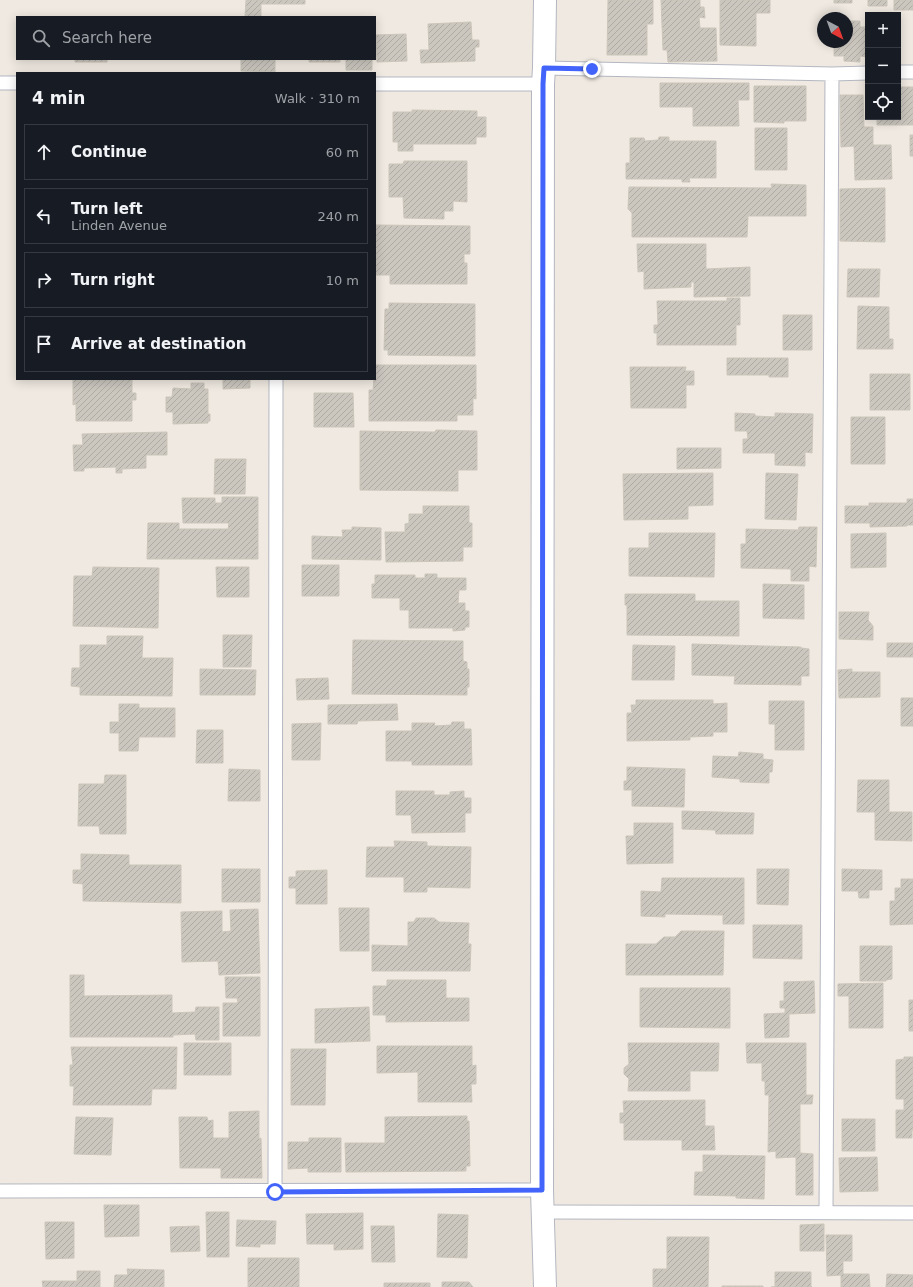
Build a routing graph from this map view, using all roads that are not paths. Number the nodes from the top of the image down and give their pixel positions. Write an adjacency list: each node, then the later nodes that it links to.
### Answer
1 (545, 0): 6 (street)
2 (901, 72): 3 (lane)
3 (913, 72)
4 (865, 73): 5 (lane)
5 (832, 74): 6 (lane); 15 (lane)
6 (544, 76): 9 (lane); 11 (street)
7 (0, 83): 8 (lane)
8 (16, 83)
9 (376, 84)
10 (276, 380): 13 (lane)
11 (542, 1190): 13 (lane); 14 (street)
12 (0, 1191): 13 (lane)
13 (275, 1192)
14 (543, 1212): 15 (lane); 17 (street)
15 (826, 1212): 16 (lane)
16 (913, 1213)
17 (545, 1287)

